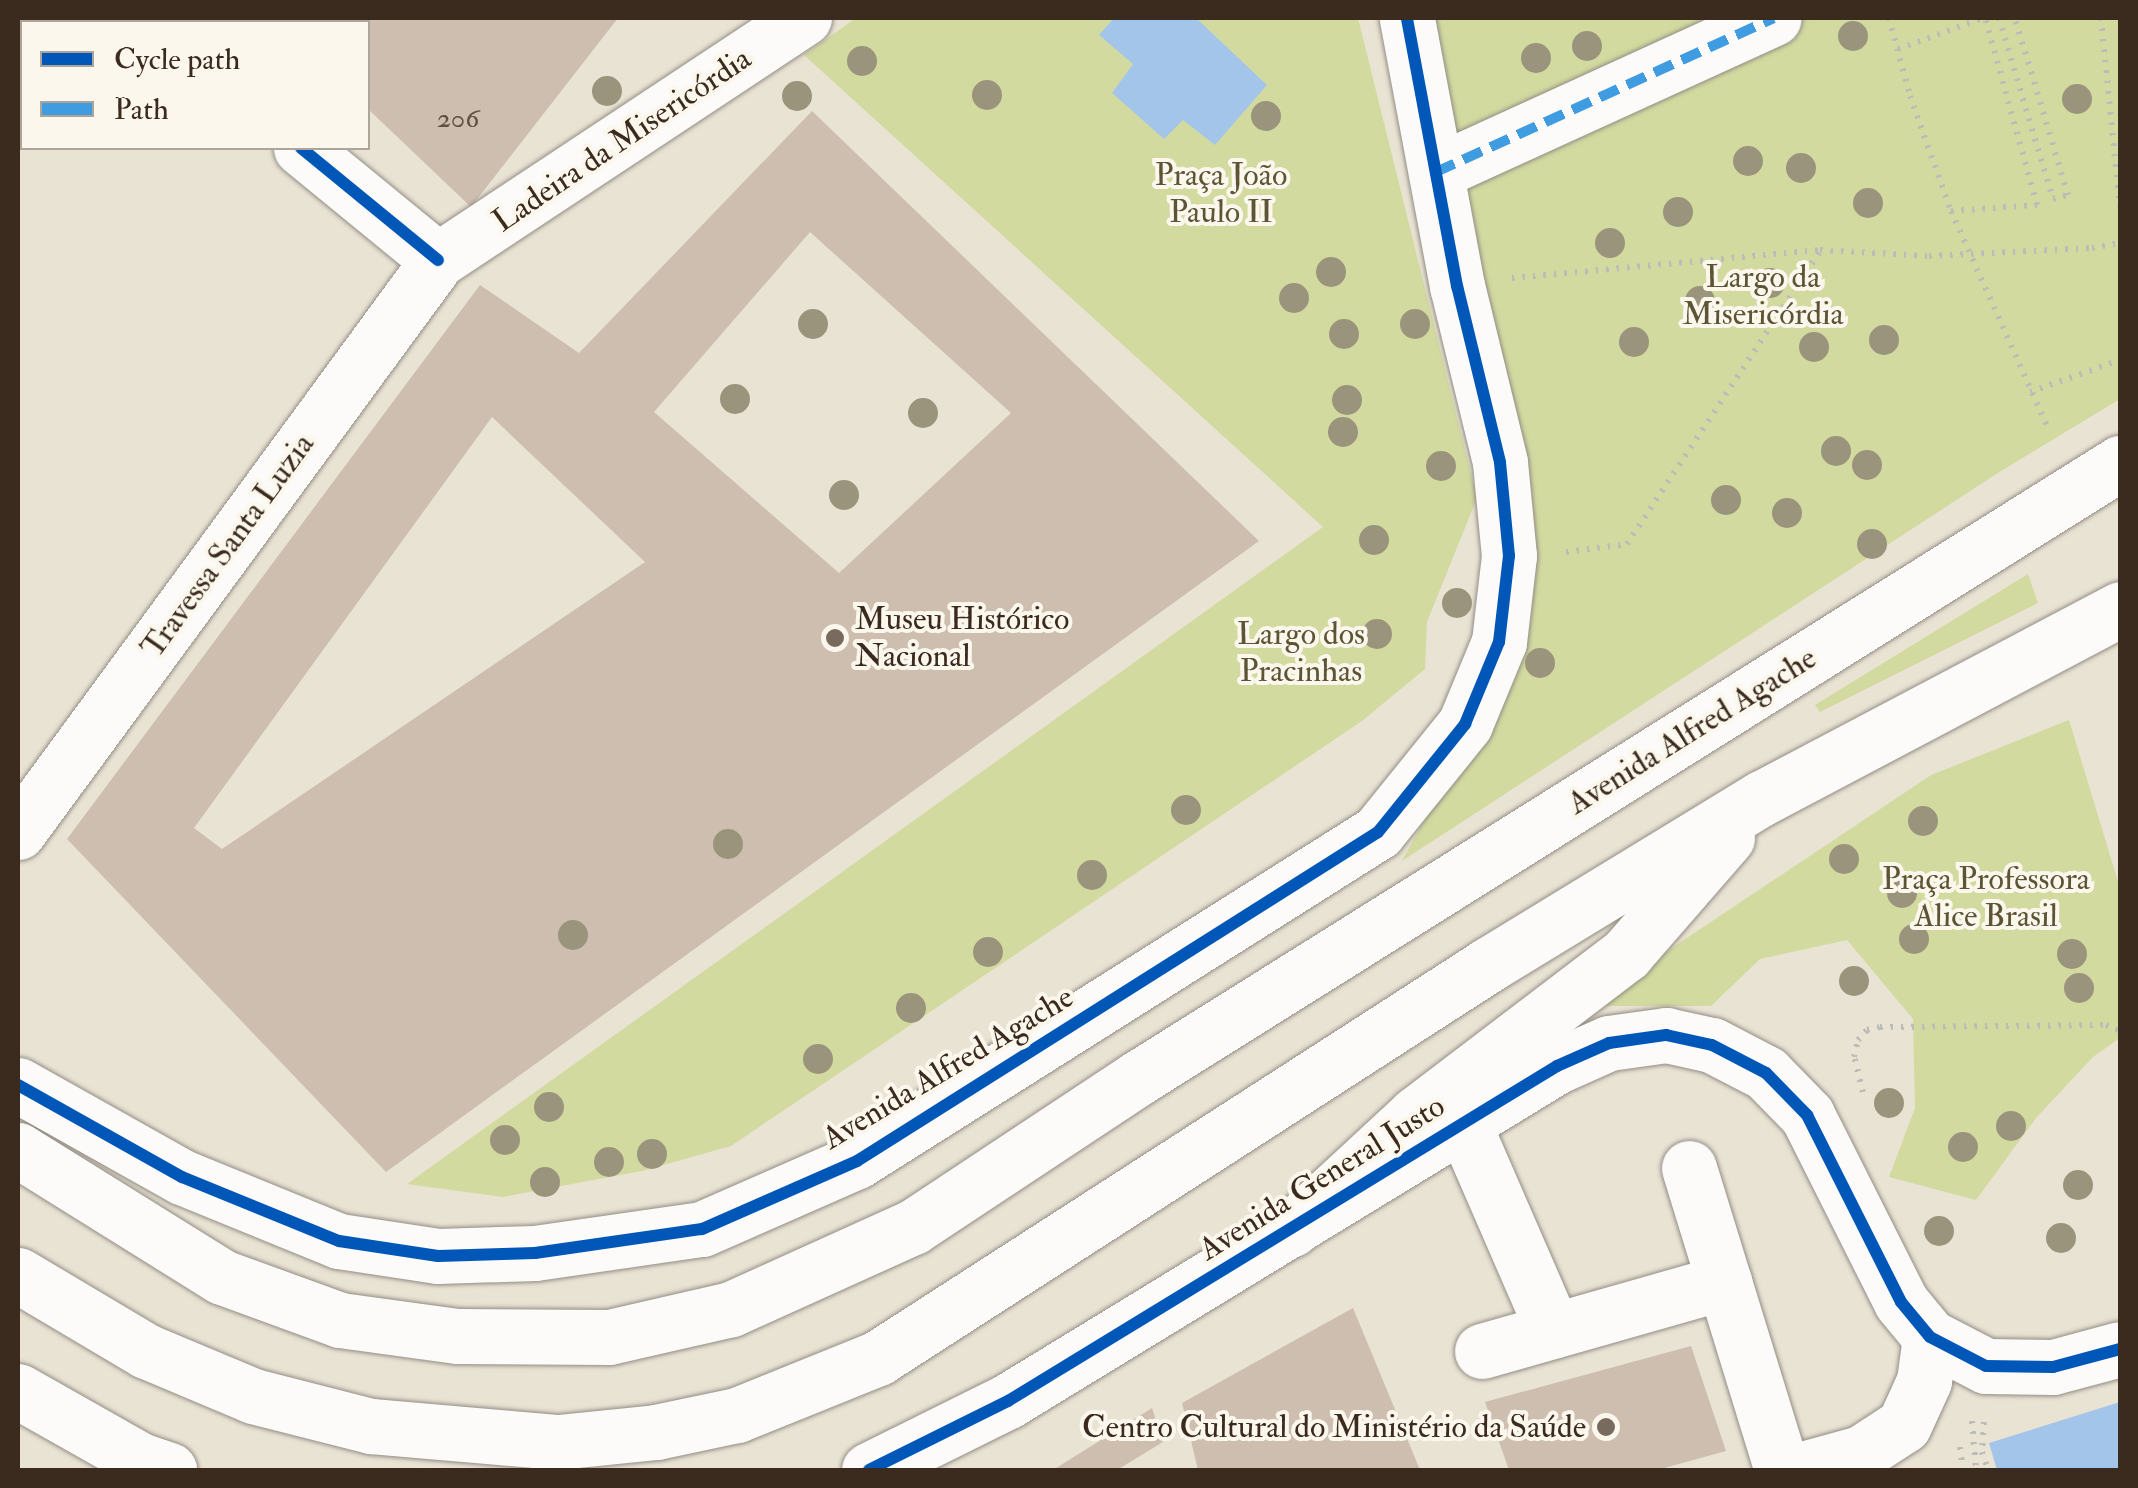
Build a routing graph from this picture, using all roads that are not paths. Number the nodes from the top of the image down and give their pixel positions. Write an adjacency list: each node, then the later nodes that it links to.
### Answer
1 (804, 18): 6 (main road, Ladeira da Misericórdia)
2 (1406, 18): 5 (main road, Avenida Alfred Agache)
3 (1774, 18): 5 (main road)
4 (303, 150): 6 (main road)
5 (1436, 172): 11 (main road, Avenida Alfred Agache)
6 (438, 260): 10 (main road, Travessa Santa Luzia)
7 (2120, 462): 13 (main road, Avenida Alfred Agache)
8 (2120, 609): 9 (main road)
9 (1762, 798): 15 (main road); 16 (main road)
10 (18, 832)
11 (18, 1085)
12 (1463, 1123): 15 (main road, Avenida General Justo); 18 (main road); 19 (main road, Avenida General Justo)
13 (18, 1150)
14 (1689, 1168): 17 (main road)
15 (1292, 1229): 24 (main road, Avenida General Justo)
16 (18, 1275)
17 (1724, 1282): 18 (main road); 25 (main road)
18 (1553, 1330): 21 (main road)
19 (1930, 1337): 20 (main road); 26 (main road)
20 (2120, 1349)
21 (1482, 1351)
22 (18, 1391): 23 (main road)
23 (169, 1470)
24 (869, 1470)
25 (1782, 1470)
26 (1800, 1470)

